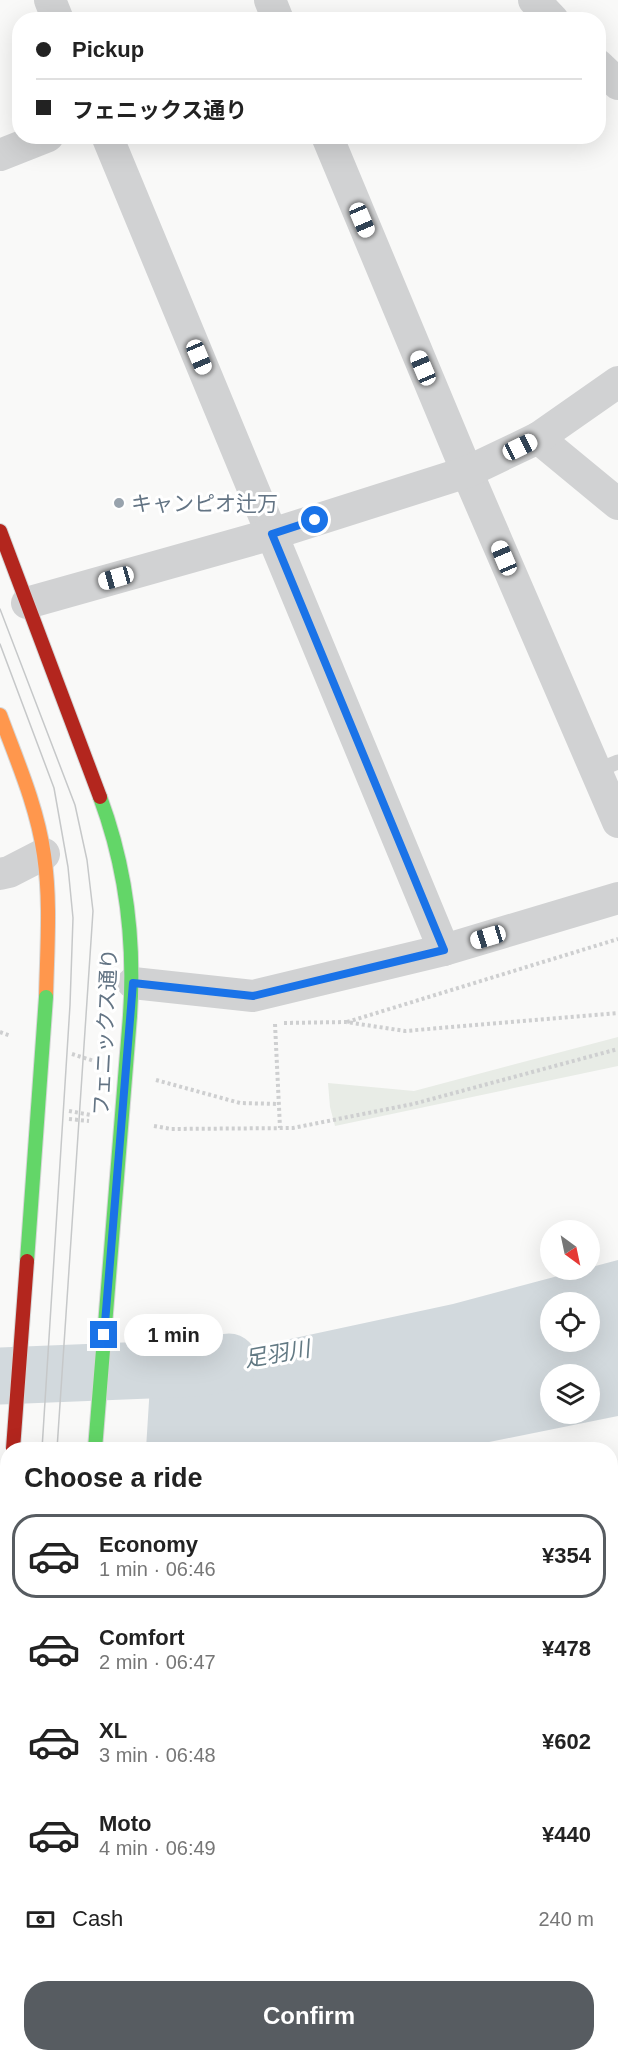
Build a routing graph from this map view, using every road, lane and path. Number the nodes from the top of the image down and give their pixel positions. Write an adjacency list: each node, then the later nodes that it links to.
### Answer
1 (534, 0): 2 (street)
2 (545, 12)
3 (606, 72): 4 (street)
4 (618, 84)
5 (28, 144): 8 (street)
6 (110, 144): 14 (street)
7 (330, 144): 11 (street)
8 (0, 155)
9 (618, 382): 10 (street)
10 (538, 438): 11 (street); 12 (street)
11 (467, 472): 14 (street); 17 (street)
12 (618, 504)
13 (0, 531): 15 (main road, フェニックス通り)
14 (272, 534): 15 (street); 23 (street)
15 (27, 603): 24 (main road, フェニックス通り)
16 (0, 715): 19 (main road)
17 (607, 766): 18 (street)
18 (618, 822)
19 (44, 854): 20 (street); 34 (main road, bridge)
20 (0, 874)
21 (618, 898): 23 (street)
22 (618, 939): 25 (path)
23 (444, 950): 24 (street)
24 (133, 983): 35 (main road, フェニックス通り, bridge)
25 (618, 1014)
26 (275, 1023): 33 (path)
27 (618, 1049): 33 (path)
28 (69, 1111): 29 (path)
29 (91, 1115)
30 (69, 1119): 31 (path)
31 (91, 1122)
32 (148, 1126): 33 (path)
33 (280, 1128)
34 (14, 1442)
35 (96, 1442)

